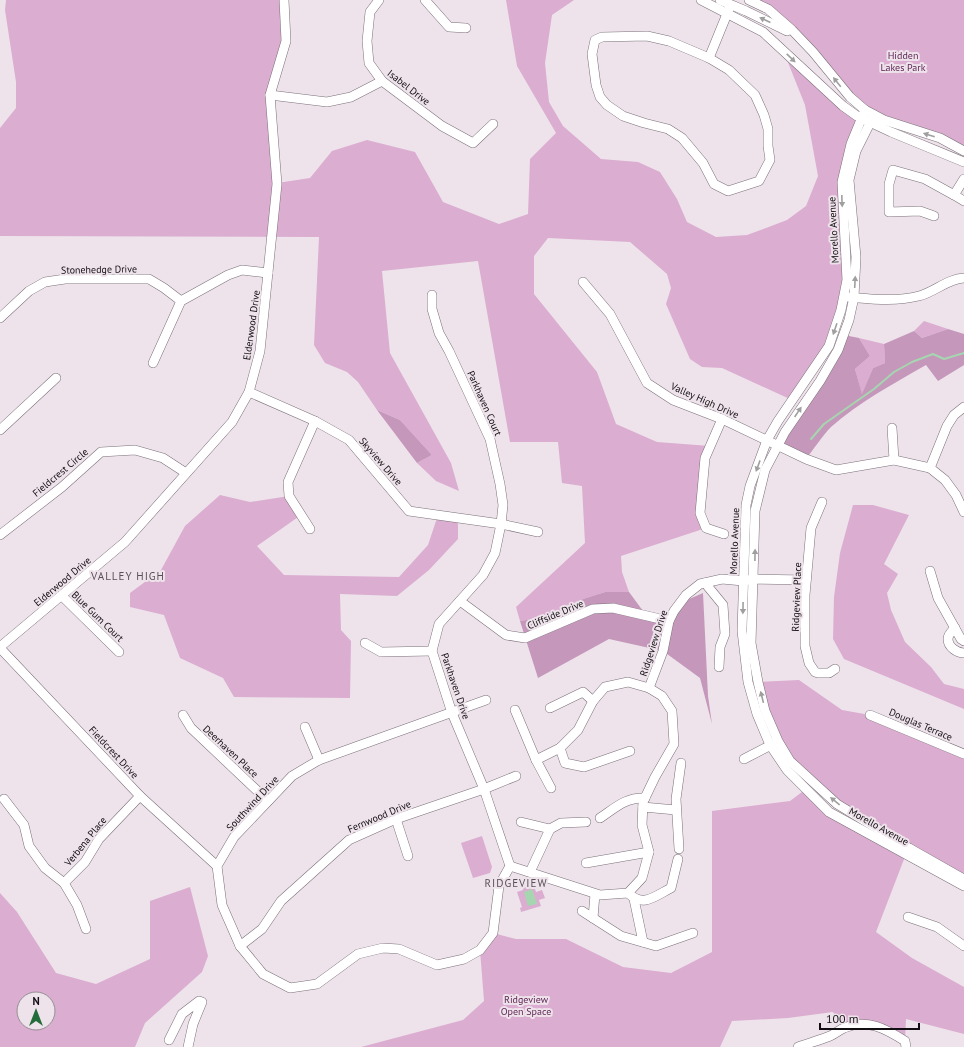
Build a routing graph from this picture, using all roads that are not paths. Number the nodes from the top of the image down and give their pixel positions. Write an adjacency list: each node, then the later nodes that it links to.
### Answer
1 (284, 0): 12 (street, Elderwood Drive)
2 (379, 0): 11 (street, Isabel Drive)
3 (425, 0): 8 (street)
4 (701, 0): 7 (street)
5 (720, 0): 7 (street)
6 (749, 0): 9 (street)
7 (729, 9): 9 (street, one-way to 7); 10 (street); 13 (street, one-way to 13)
8 (466, 28)
9 (799, 38): 13 (street, one-way to 9)
10 (709, 58): 10 (street)
11 (382, 81): 12 (street); 14 (street, Isabel Drive)
12 (270, 95): 21 (street, Elderwood Drive)
13 (867, 116): 15 (street, one-way to 13); 16 (street); 25 (street, Morello Avenue)
14 (493, 124)
15 (964, 151)
16 (964, 162)
17 (964, 179): 18 (street)
18 (954, 194): 19 (street); 20 (street)
19 (964, 201)
20 (934, 216)
21 (268, 273): 26 (street); 30 (street, Elderwood Drive)
22 (964, 278): 25 (street)
23 (583, 282): 32 (street, Valley High Drive)
24 (432, 295): 43 (street, Parkhaven Court)
25 (849, 297): 36 (street, Morello Avenue, one-way to 36); 37 (street, Morello Avenue, one-way to 25)
26 (181, 301): 27 (street, Stonehedge Drive); 28 (street)
27 (0, 318)
28 (153, 363)
29 (56, 378): 35 (street)
30 (249, 392): 33 (street, Skyview Drive); 40 (street, Elderwood Drive)
31 (964, 407): 39 (street)
32 (722, 419): 36 (street, Valley High Drive); 47 (street)
33 (316, 421): 43 (street, Skyview Drive); 44 (street)
34 (892, 428): 38 (street)
35 (0, 430)
36 (767, 440): 37 (street, Valley High Drive); 51 (street, Morello Avenue, one-way to 51)
37 (778, 445): 38 (street, Valley High Drive); 49 (street, Morello Avenue, one-way to 37)
38 (894, 460): 39 (street)
39 (930, 468): 42 (street)
40 (186, 473): 45 (street, Fieldcrest Circle); 53 (street, Elderwood Drive)
41 (822, 502): 50 (street, Ridgeview Place)
42 (964, 512)
43 (501, 524): 46 (street, Skyview Drive); 54 (street, Parkhaven Drive)
44 (310, 529)
45 (1, 531)
46 (538, 532)
47 (724, 534)
48 (930, 571): 56 (street)
49 (754, 579): 50 (street, Ridgeview Drive); 51 (street, Ridgeview Drive); 74 (street, Morello Avenue, one-way to 49)
50 (806, 580): 64 (street, Ridgeview Place)
51 (743, 581): 52 (street, Ridgeview Drive); 74 (street, Morello Avenue, one-way to 74)
52 (705, 583): 55 (street, Ridgeview Drive); 63 (street)
53 (62, 596): 59 (street, Elderwood Drive); 61 (street, Blue Gum Court)
54 (460, 601): 55 (street, Cliffside Drive); 60 (street, Parkhaven Drive)
55 (669, 621): 65 (street, Ridgeview Drive)
56 (955, 628): 57 (street); 62 (street)
57 (964, 641)
58 (365, 644): 60 (street)
59 (0, 648): 85 (street, Fieldcrest Drive)
60 (432, 651): 70 (street, Parkhaven Drive)
61 (119, 652)
62 (964, 653)
63 (719, 667)
64 (835, 669)
65 (649, 688): 67 (street); 88 (street, Ridgeview Drive)
66 (486, 700): 70 (street, Southwind Drive)
67 (593, 701): 68 (street); 75 (street)
68 (550, 708)
69 (515, 710): 80 (street)
70 (452, 713): 79 (street, Southwind Drive); 84 (street, Parkhaven Drive)
71 (183, 715): 87 (street, Deerhaven Place)
72 (870, 715): 77 (street, Douglas Terrace)
73 (305, 727): 79 (street)
74 (774, 743): 78 (street); 103 (street, Morello Avenue, one-way to 74); 105 (street, Morello Avenue)
75 (560, 748): 76 (street); 80 (street)
76 (630, 751)
77 (964, 754)
78 (744, 759)
79 (319, 760): 87 (street, Southwind Drive)
80 (536, 760): 83 (street)
81 (681, 763): 89 (street)
82 (516, 776): 84 (street, Fernwood Drive)
83 (551, 788)
84 (484, 789): 91 (street, Fernwood Drive); 101 (street, Parkhaven Drive)
85 (140, 796): 100 (street, Fieldcrest Drive); 104 (street, Verbena Place)
86 (4, 799): 104 (street)
87 (268, 801): 100 (street, Southwind Drive)
88 (644, 803): 89 (street); 90 (street); 96 (street, Ridgeview Drive)
89 (676, 810): 95 (street)
90 (600, 818)
91 (396, 819): 97 (street); 114 (street, Fernwood Drive)
92 (521, 822): 94 (street)
93 (586, 822): 94 (street)
94 (550, 829): 102 (street)
95 (679, 849)
96 (649, 852): 99 (street); 107 (street, Ridgeview Drive)
97 (408, 856)
98 (678, 859): 107 (street)
99 (586, 863)
100 (217, 866): 114 (street)
101 (510, 866): 102 (street); 114 (street)
102 (530, 872): 106 (street)
103 (964, 878)
104 (64, 883): 111 (street)
105 (964, 886)
106 (595, 894): 107 (street); 110 (street)
107 (631, 896): 113 (street)
108 (582, 911): 110 (street)
109 (908, 917): 115 (street)
110 (593, 918): 113 (street)
111 (86, 929)
112 (693, 933): 113 (street)
113 (643, 942)
114 (240, 946)
115 (964, 946)
116 (169, 1040): 118 (street)
117 (821, 1043): 119 (street); 120 (street)
118 (188, 1047)
119 (798, 1047)
120 (906, 1047)

